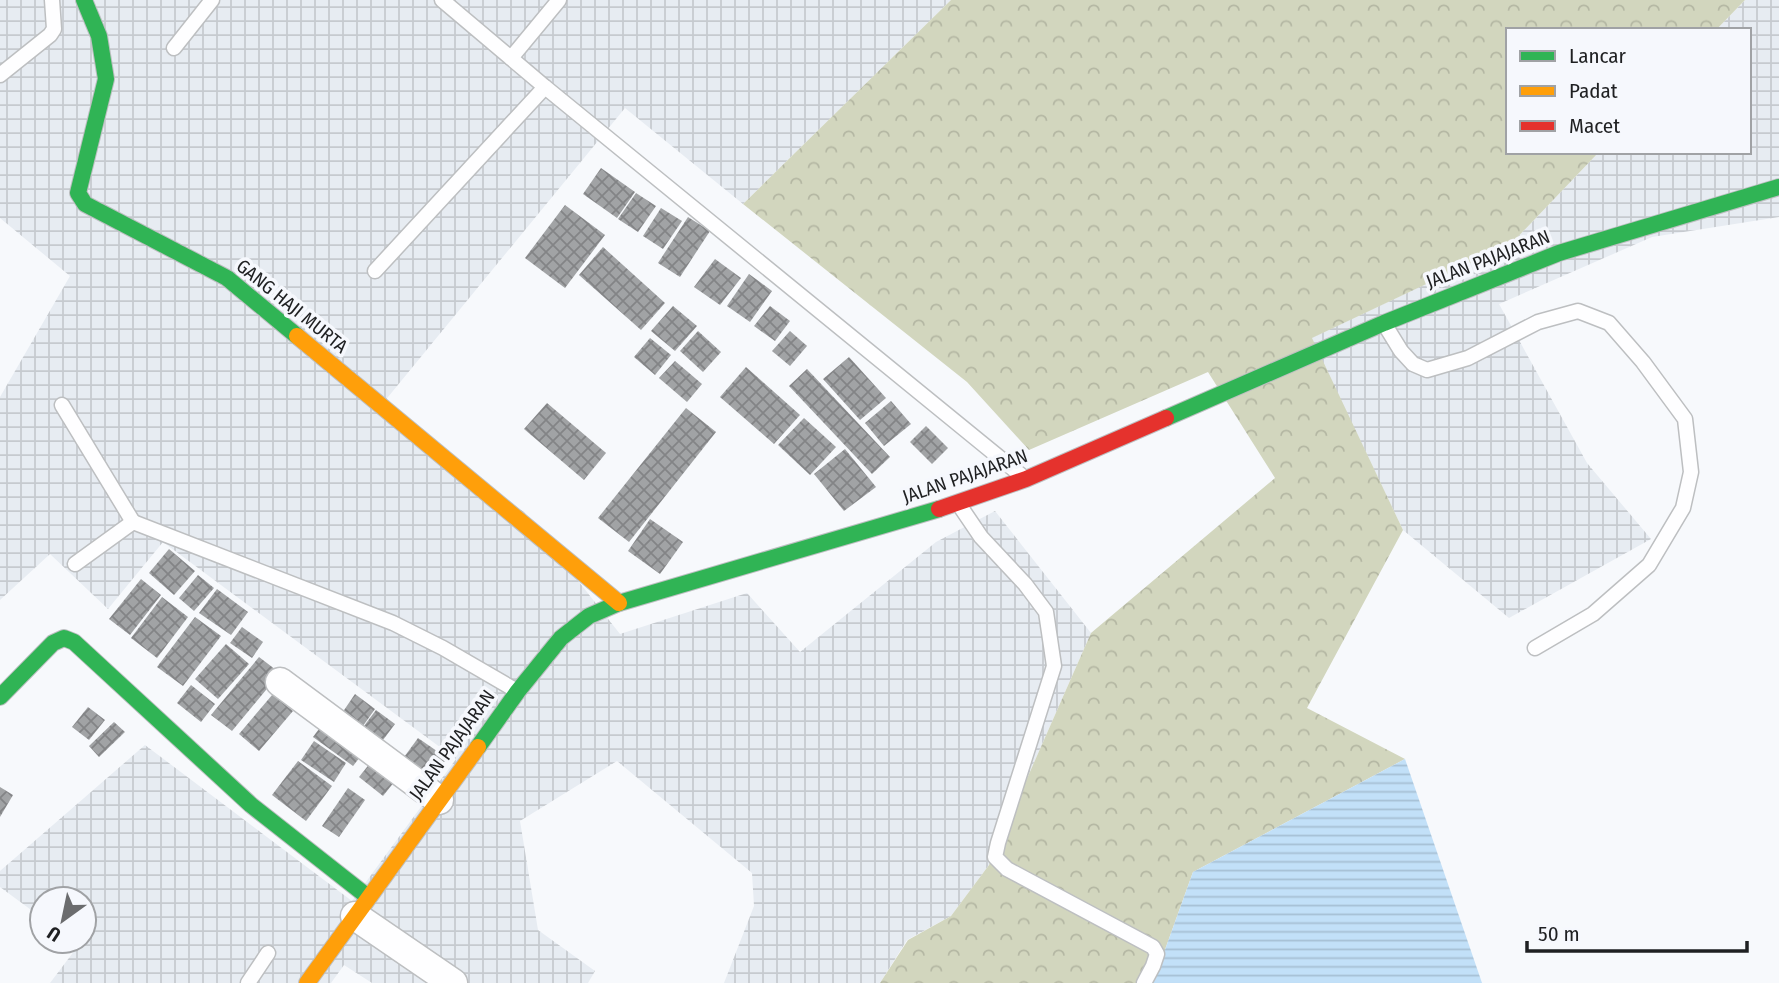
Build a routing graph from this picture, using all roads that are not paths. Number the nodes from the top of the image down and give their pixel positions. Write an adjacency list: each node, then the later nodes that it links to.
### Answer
1 (52, 0): 8 (lane)
2 (84, 0): 18 (main road, GANG HAJI MURTA)
3 (212, 0): 6 (lane)
4 (442, 0): 7 (lane)
5 (559, 0): 7 (lane)
6 (174, 48)
7 (511, 58): 9 (lane)
8 (0, 75)
9 (545, 86): 11 (lane); 14 (lane)
10 (1779, 187): 12 (main road, JALAN PAJAJARAN)
11 (374, 271)
12 (1384, 323): 14 (main road, JALAN PAJAJARAN); 19 (lane)
13 (62, 405): 16 (lane)
14 (1026, 479): 15 (main road, JALAN PAJAJARAN)
15 (958, 503): 18 (main road, JALAN PAJAJARAN); 29 (lane)
16 (134, 522): 17 (lane); 21 (lane)
17 (75, 564)
18 (619, 603): 21 (main road, JALAN PAJAJARAN)
19 (1535, 648)
20 (280, 682): 23 (street)
21 (517, 691): 23 (main road, JALAN PAJAJARAN)
22 (0, 697): 24 (main road)
23 (439, 800): 24 (main road, JALAN PAJAJARAN)
24 (362, 907): 27 (main road, JALAN PAJAJARAN); 28 (street)
25 (268, 953): 26 (lane)
26 (248, 983)
27 (307, 983)
28 (453, 983)
29 (1144, 983)

